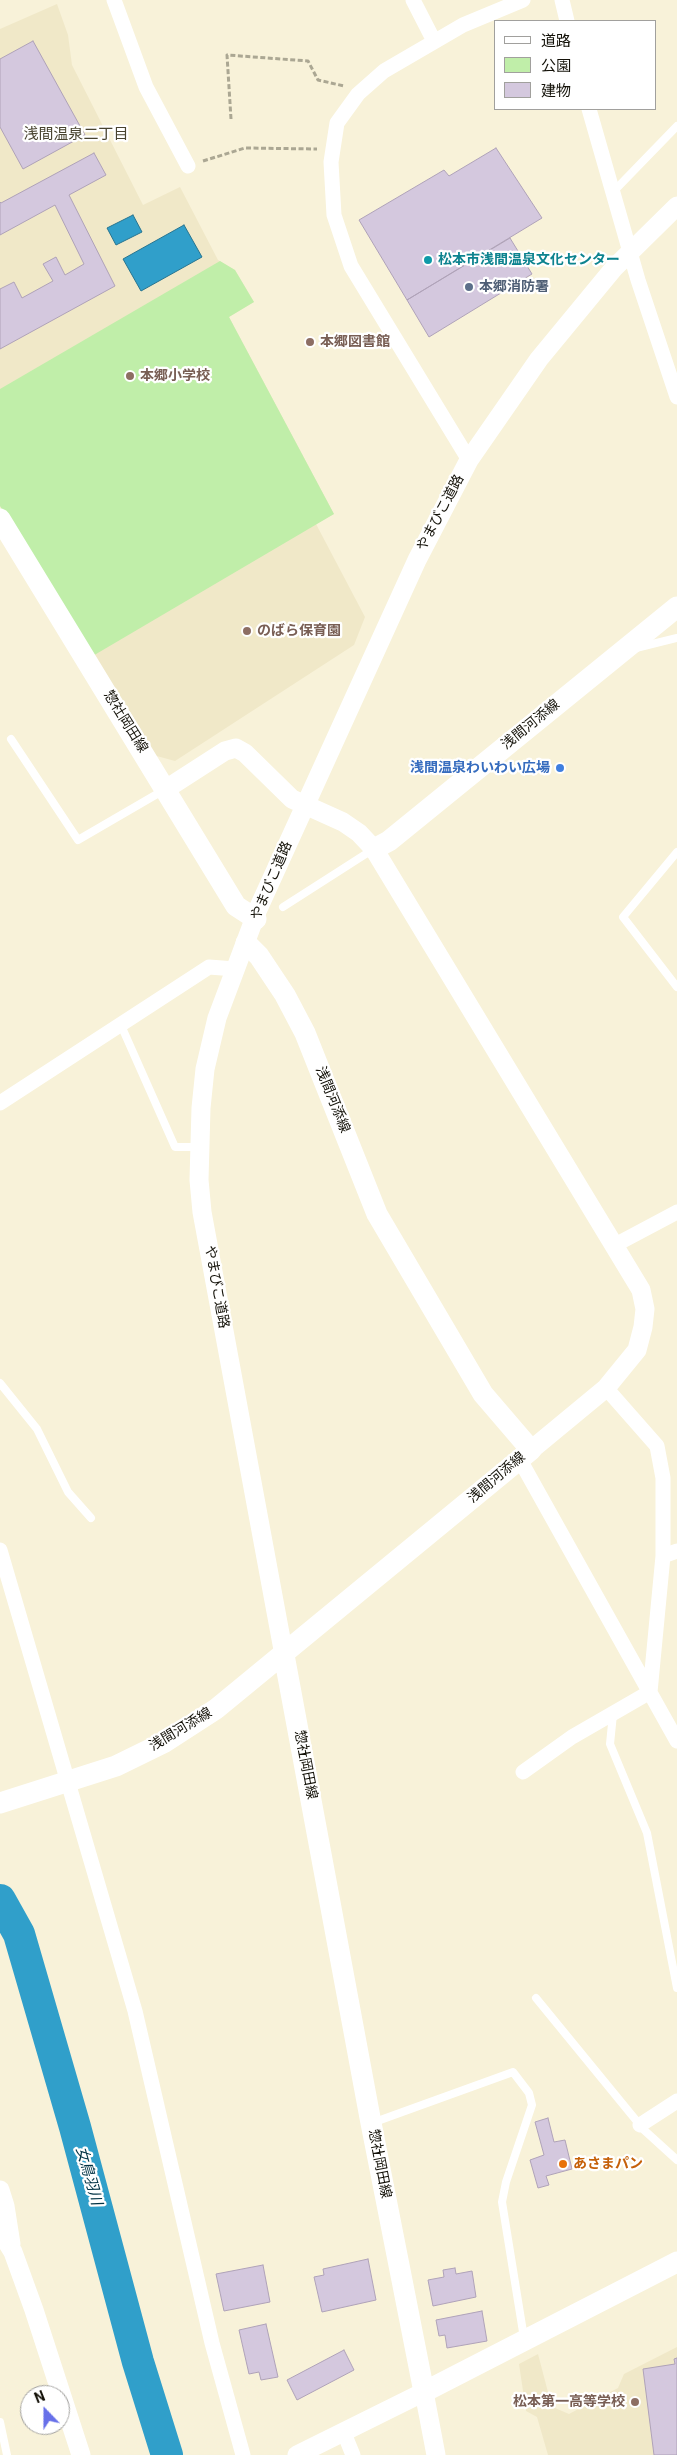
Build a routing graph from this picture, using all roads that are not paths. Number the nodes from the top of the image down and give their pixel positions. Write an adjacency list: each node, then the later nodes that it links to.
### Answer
1 (114, 0): 9 (street)
2 (413, 0): 6 (street)
3 (523, 0): 6 (street)
4 (562, 0): 5 (street)
5 (567, 20)
6 (434, 42): 14 (street)
7 (589, 110): 10 (street)
8 (677, 126): 10 (lane)
9 (188, 166)
10 (613, 192): 12 (street)
11 (677, 206): 12 (street, やまびこ道路)
12 (630, 250): 13 (street); 14 (street, やまびこ道路)
13 (677, 396)
14 (469, 460): 21 (street, やまびこ道路)
15 (0, 519): 20 (main road, 惣社岡田線)
16 (677, 607): 18 (main road, 浅間河添線)
17 (677, 638): 18 (lane)
18 (620, 652): 22 (main road, 浅間河添線)
19 (11, 739): 20 (lane)
20 (166, 789): 21 (street); 25 (main road, 惣社岡田線)
21 (306, 805): 22 (street); 25 (street, やまびこ道路)
22 (374, 849): 24 (lane, 浅間河添線); 33 (street)
23 (677, 852): 28 (lane)
24 (283, 907)
25 (256, 919): 26 (street, やまびこ道路)
26 (246, 943): 27 (street, やまびこ道路); 36 (main road, 浅間河添線)
27 (234, 969): 29 (street); 31 (street, やまびこ道路)
28 (677, 987)
29 (120, 1023): 30 (street); 31 (lane)
30 (0, 1102)
31 (199, 1147): 40 (street, やまびこ道路)
32 (677, 1212): 33 (street)
33 (616, 1245): 35 (street)
34 (0, 1383): 37 (lane)
35 (606, 1388): 36 (street); 39 (street)
36 (526, 1455): 40 (main road, 浅間河添線); 41 (street)
37 (91, 1518)
38 (0, 1550): 45 (street)
39 (670, 1554): 41 (street)
40 (284, 1655): 45 (main road, 浅間河添線); 50 (main road, 惣社岡田線)
41 (650, 1692): 42 (street); 43 (street)
42 (613, 1714): 44 (street); 47 (lane)
43 (677, 1741)
44 (523, 1772)
45 (62, 1784): 46 (main road, 浅間河添線); 63 (street)
46 (0, 1803)
47 (677, 1988)
48 (536, 1998): 51 (lane)
49 (677, 2101): 51 (street)
50 (372, 2123): 57 (lane); 58 (main road, 惣社岡田線)
51 (640, 2125): 52 (lane)
52 (677, 2160)
53 (0, 2190): 55 (street)
54 (0, 2231): 55 (street)
55 (13, 2252): 62 (street)
56 (677, 2262): 57 (main road)
57 (524, 2340): 58 (main road)
58 (424, 2392): 60 (street); 66 (street)
59 (0, 2422): 61 (lane)
60 (344, 2433): 64 (street); 65 (street)
61 (7, 2455)
62 (80, 2455)
63 (243, 2455)
64 (297, 2455)
65 (353, 2455)
66 (436, 2455)

